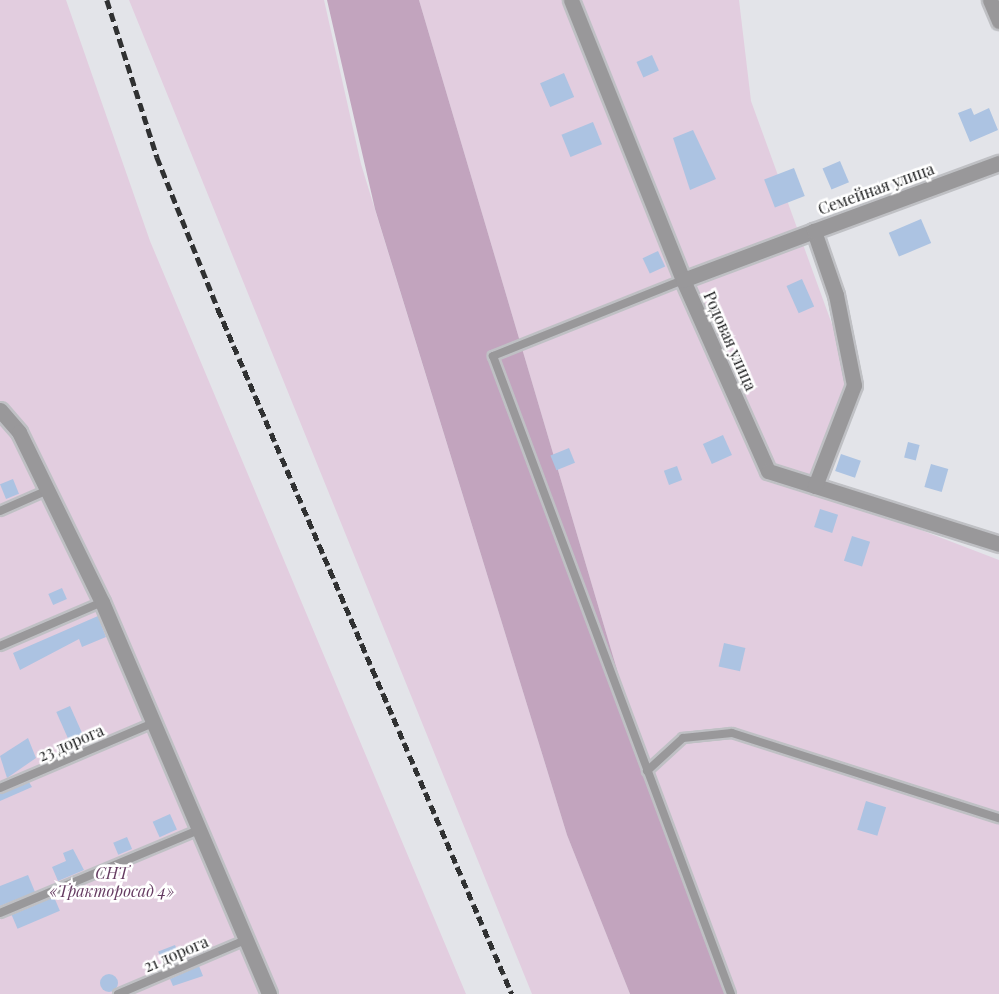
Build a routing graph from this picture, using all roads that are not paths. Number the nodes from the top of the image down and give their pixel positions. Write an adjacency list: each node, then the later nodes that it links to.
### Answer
1 (571, 0): 6 (street, Родовая улица)
2 (990, 0): 3 (street)
3 (999, 21)
4 (999, 163): 5 (street, Семейная улица)
5 (814, 231): 6 (street); 8 (street, Семейная улица)
6 (683, 280): 8 (street, Родовая улица); 15 (lane)
7 (0, 410): 9 (street)
8 (815, 486): 11 (street, Родовая улица)
9 (49, 490): 10 (lane); 12 (street)
10 (0, 511)
11 (999, 544)
12 (102, 602): 13 (lane); 14 (street)
13 (0, 646)
14 (153, 723): 16 (lane, 23 дорога); 18 (street)
15 (647, 771): 17 (lane); 23 (lane)
16 (0, 788)
17 (999, 818)
18 (196, 831): 19 (lane); 20 (street)
19 (0, 913)
20 (245, 940): 21 (lane, 21 дорога); 22 (street)
21 (118, 994)
22 (269, 994)
23 (731, 994)

